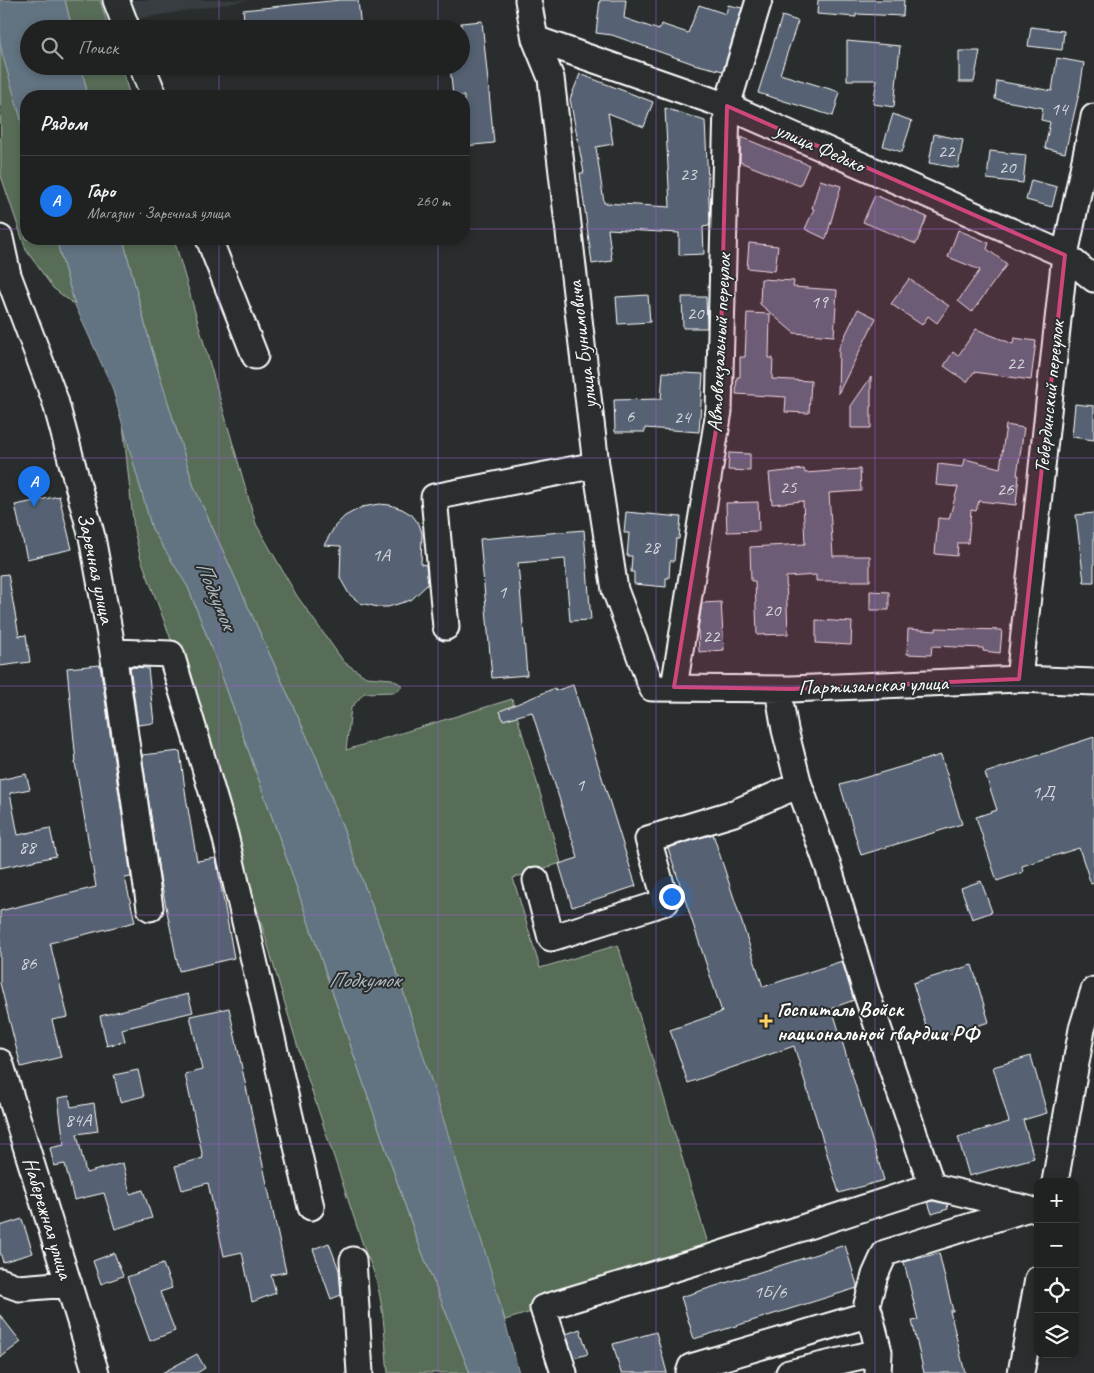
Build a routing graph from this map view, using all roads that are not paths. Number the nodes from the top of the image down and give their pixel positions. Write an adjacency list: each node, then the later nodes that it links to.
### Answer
1 (116, 0): 4 (street)
2 (528, 0): 5 (street, улица Бунимовича)
3 (759, 0): 8 (street, Автовокзальный переулок)
4 (124, 20)
5 (535, 39): 8 (street, улица Федько); 15 (street, улица Бунимовича)
6 (146, 75): 7 (street)
7 (152, 90)
8 (727, 106): 12 (street, улица Федько); 20 (street, Автовокзальный переулок)
9 (1094, 117): 12 (street, Тебердинский переулок)
10 (0, 238): 17 (street, Заречная улица)
11 (211, 245): 14 (street)
12 (1065, 255): 13 (street, улица Федько); 18 (street, Тебердинский переулок)
13 (1094, 279)
14 (255, 356)
15 (596, 465): 16 (street); 20 (street, улица Бунимовича)
16 (446, 627)
17 (114, 652): 24 (street, Заречная улица); 29 (street)
18 (1019, 679): 19 (street, Партизанская улица); 21 (street, Партизанская улица)
19 (1094, 682)
20 (663, 688): 21 (street, Партизанская улица)
21 (778, 689): 22 (street)
22 (799, 785): 23 (street); 28 (street)
23 (536, 880)
24 (150, 908)
25 (1094, 990): 27 (street)
26 (0, 1062): 33 (street, Набережная улица)
27 (1056, 1178)
28 (932, 1186): 30 (street); 40 (street)
29 (311, 1206)
30 (1033, 1206): 35 (street)
31 (353, 1260): 39 (street)
32 (0, 1281): 33 (street)
33 (69, 1284): 38 (street, Набережная улица)
34 (1034, 1301): 44 (street)
35 (870, 1314): 36 (street); 37 (street)
36 (769, 1344): 41 (street); 42 (street)
37 (878, 1362): 43 (street)
38 (96, 1373)
39 (360, 1373)
40 (564, 1373)
41 (690, 1373)
42 (780, 1373)
43 (789, 1373)
44 (1021, 1373)

